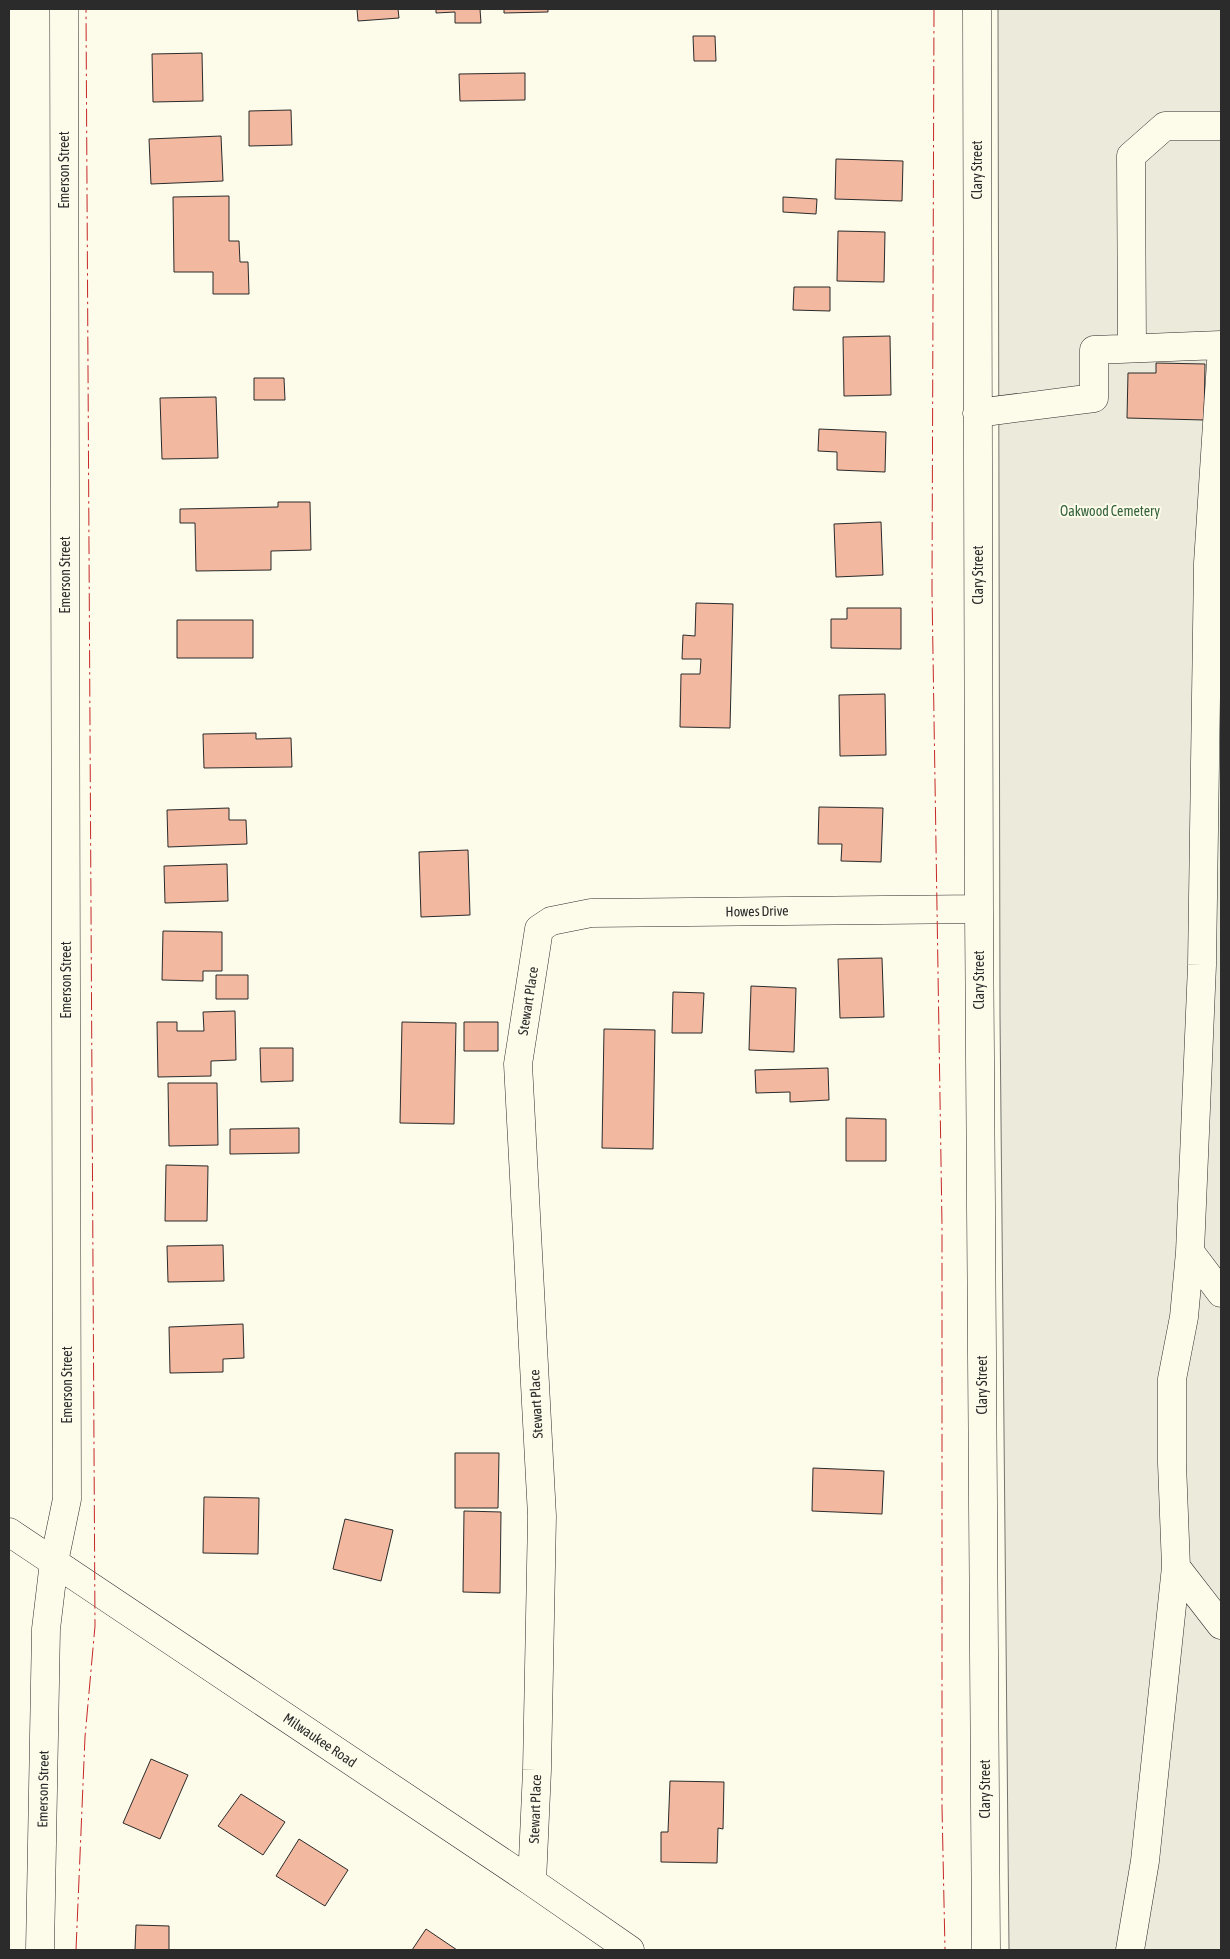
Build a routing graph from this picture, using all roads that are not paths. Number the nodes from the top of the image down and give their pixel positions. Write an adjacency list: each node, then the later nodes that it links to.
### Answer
1 (64, 9): 15 (street, Emerson Street)
2 (977, 9): 7 (street, Clary Street)
3 (1221, 126): 5 (street)
4 (1221, 345): 5 (street)
5 (1132, 348): 7 (street)
6 (1221, 362): 8 (street)
7 (978, 413): 9 (street, Clary Street)
8 (1215, 563): 11 (street)
9 (979, 909): 10 (street, Howes Drive); 21 (street, Clary Street)
10 (539, 929): 18 (street, Stewart Place)
11 (1211, 964): 12 (street)
12 (1190, 1252): 13 (street); 16 (street)
13 (1221, 1293)
14 (9, 1532): 15 (street, Milwaukee Road)
15 (54, 1562): 18 (street, Milwaukee Road); 19 (street, Emerson Street)
16 (1176, 1567): 17 (street); 22 (street)
17 (1221, 1625)
18 (532, 1882): 20 (street, Milwaukee Road)
19 (40, 1950)
20 (630, 1950)
21 (986, 1950)
22 (1130, 1950)

